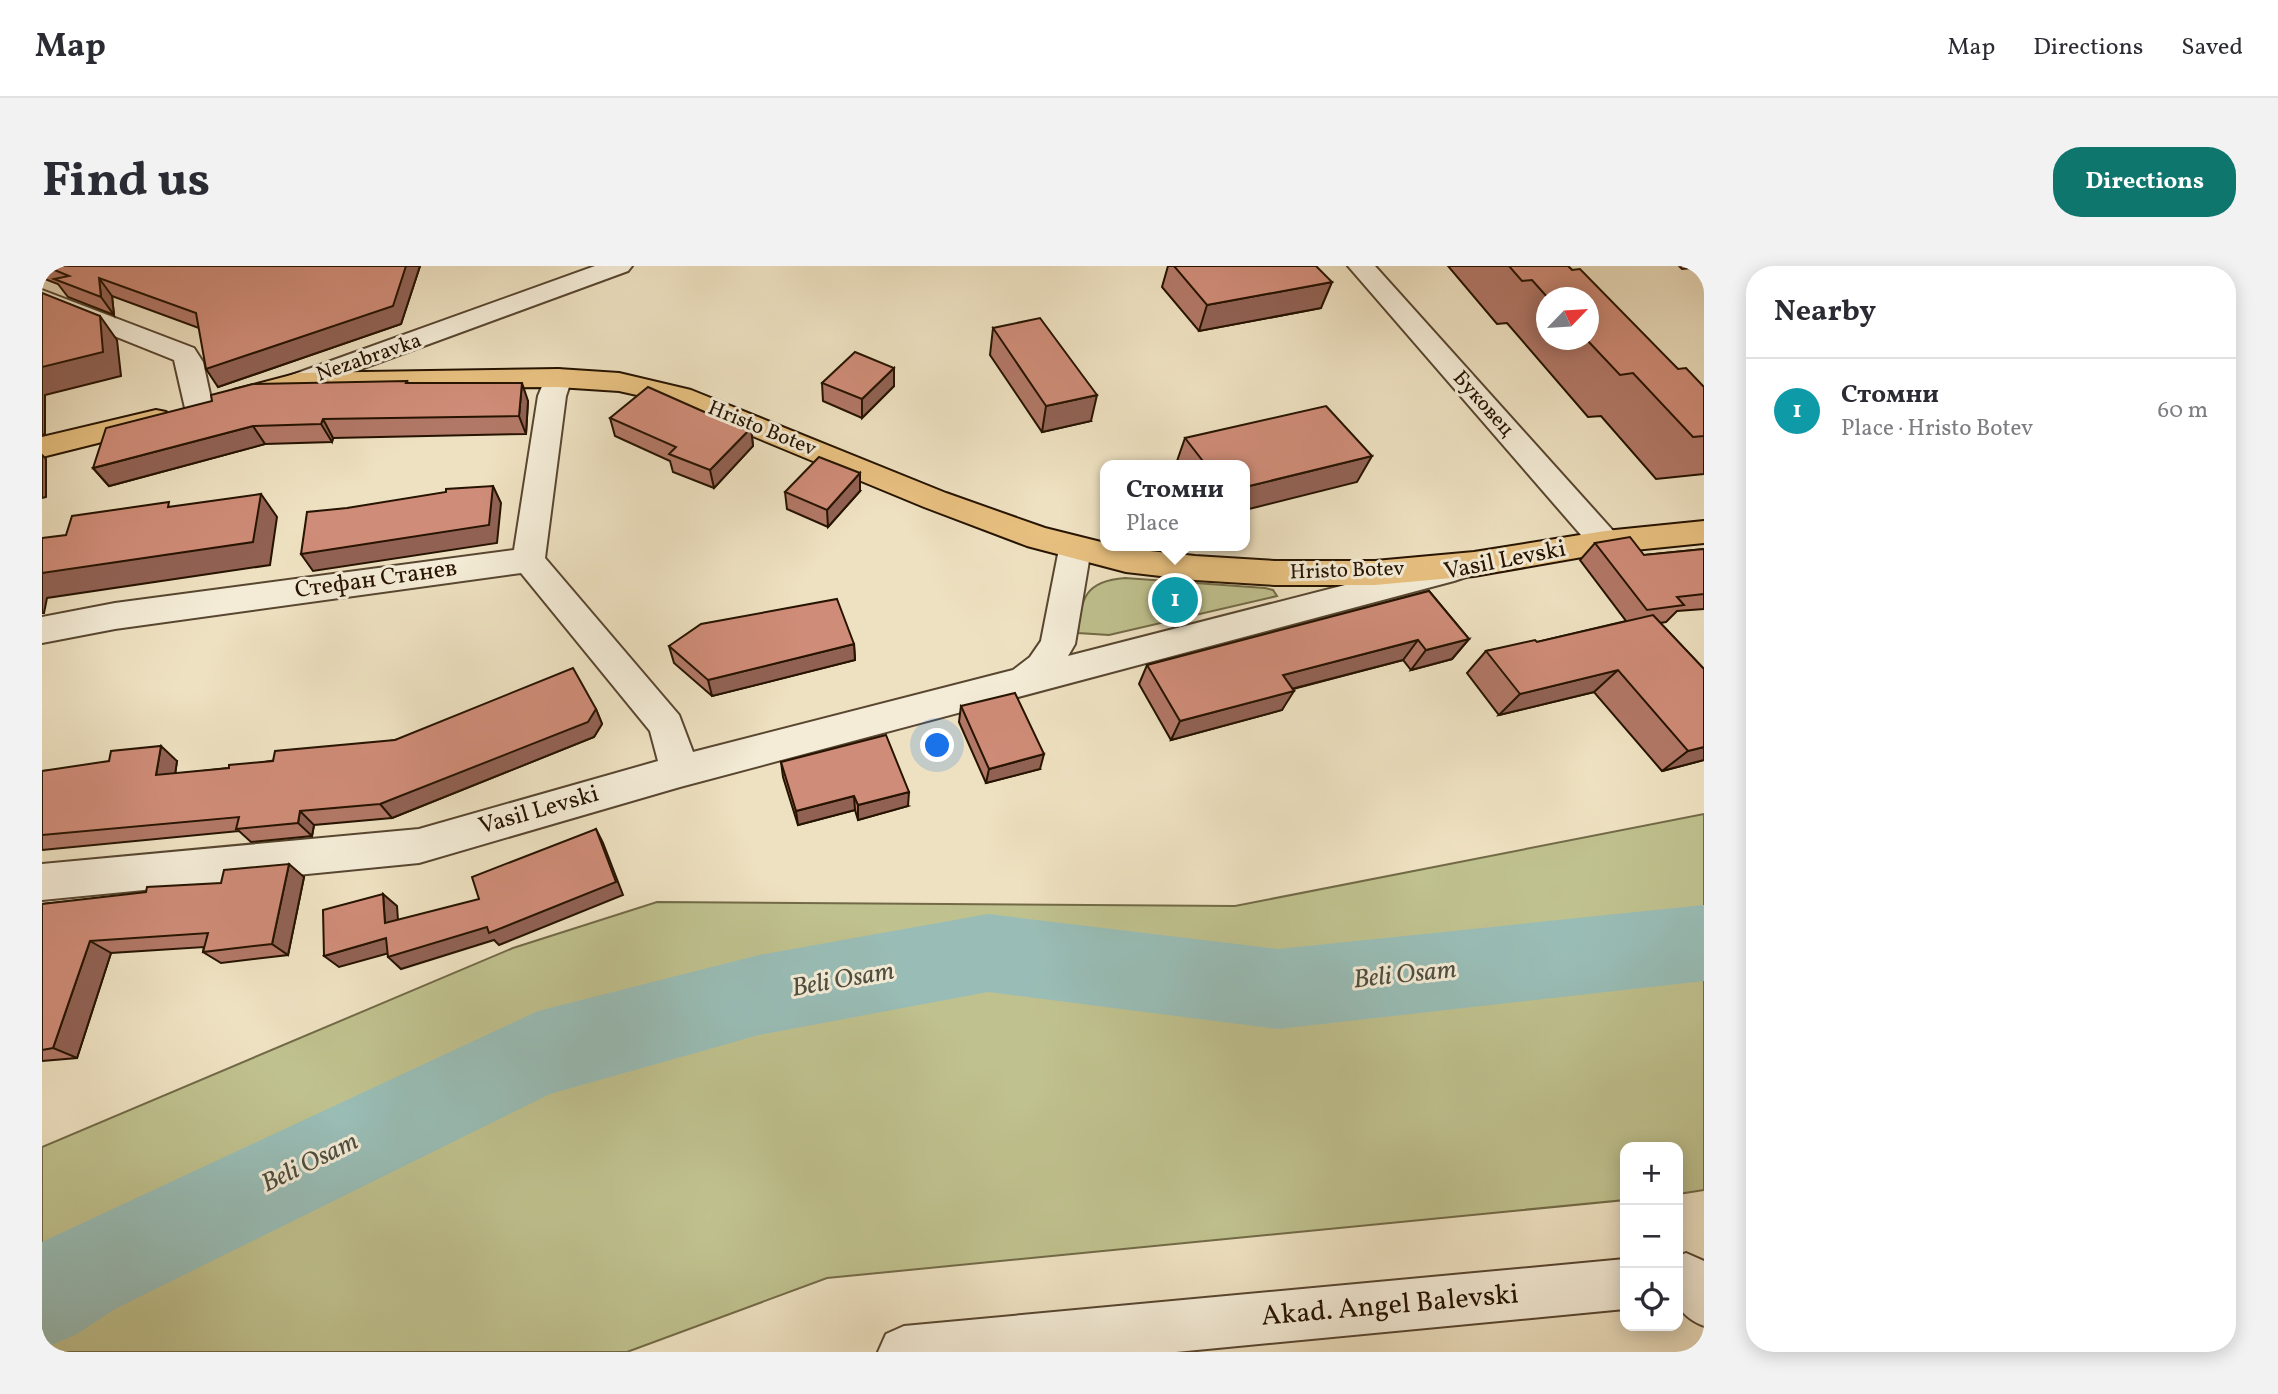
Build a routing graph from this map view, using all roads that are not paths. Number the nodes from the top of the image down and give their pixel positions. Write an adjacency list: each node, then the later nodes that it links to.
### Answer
1 (619, 266): 4 (street, Nezabravka)
2 (1361, 266): 11 (street, Буковец)
3 (42, 298): 8 (street)
4 (439, 333): 5 (street, Nezabravka); 7 (street, Nezabravka)
5 (427, 378): 6 (main road, Hristo Botev); 7 (main road, Hristo Botev)
6 (558, 378): 12 (main road, Hristo Botev); 13 (street)
7 (299, 382): 8 (main road, Hristo Botev)
8 (199, 408): 9 (main road, Hristo Botev)
9 (42, 447)
10 (1704, 532): 11 (main road, Vasil Levski)
11 (1605, 542): 14 (main road, Vasil Levski)
12 (1075, 549): 14 (main road, Hristo Botev); 16 (street, Vasil Levski)
13 (529, 560): 15 (street, Стефан Станев); 17 (street)
14 (1474, 564): 16 (street, Vasil Levski)
15 (42, 630)
16 (1025, 680): 17 (street, Vasil Levski)
17 (681, 771): 18 (street, Vasil Levski)
18 (42, 882)
19 (1620, 1284): 20 (street, Akad. Angel Balevski)
20 (904, 1352)

